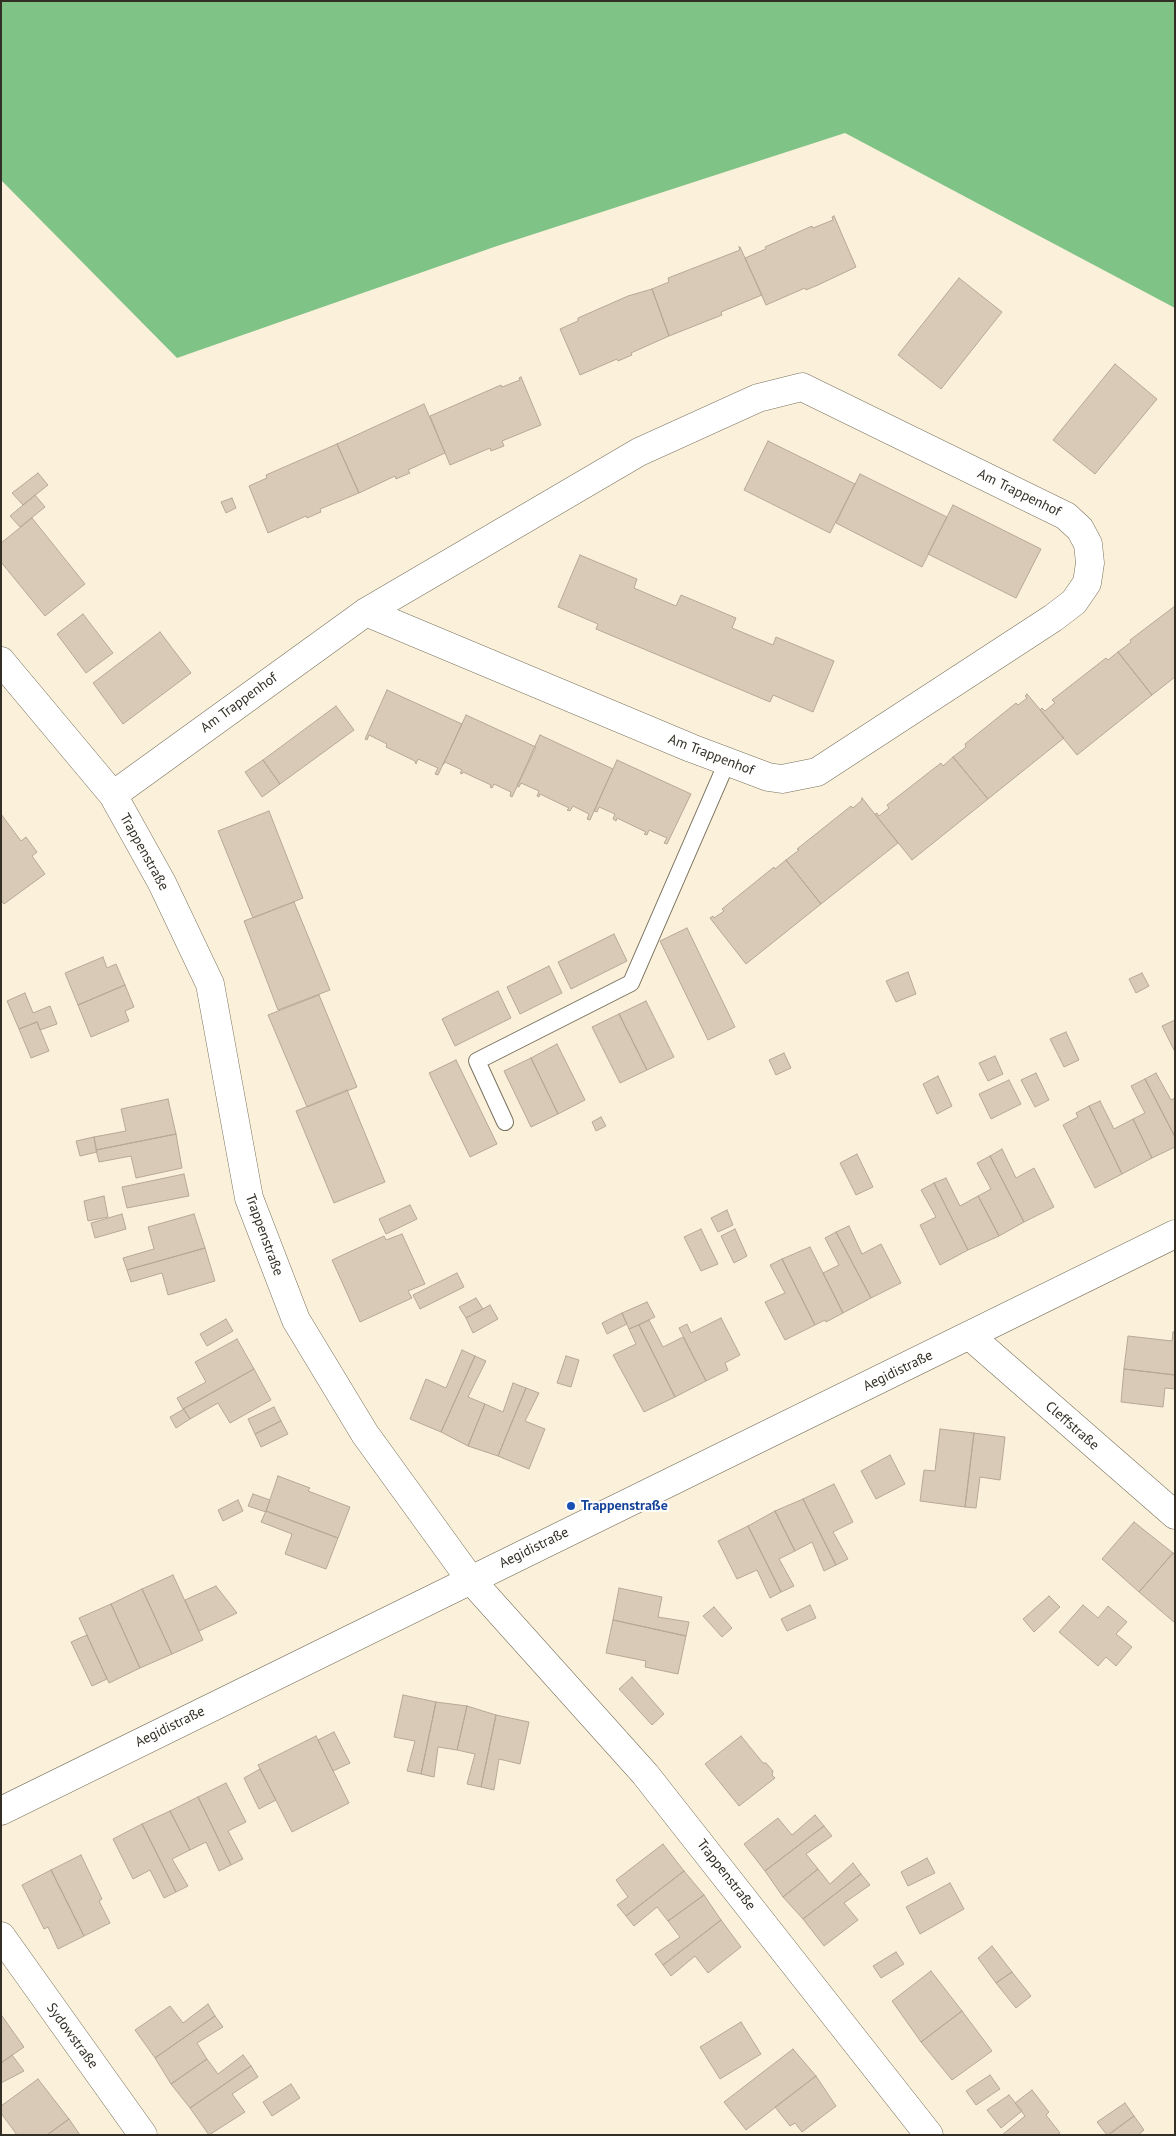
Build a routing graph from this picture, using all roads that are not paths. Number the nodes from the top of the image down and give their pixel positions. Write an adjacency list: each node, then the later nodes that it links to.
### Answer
1 (366, 612): 3 (street, Am Trappenhof); 3 (street, Am Trappenhof); 4 (street, Am Trappenhof)
2 (1, 661): 4 (street, Trappenstraße)
3 (727, 762): 5 (lane)
4 (113, 795): 9 (street, Trappenstraße)
5 (505, 1122)
6 (1175, 1234): 7 (street, Aegidistraße)
7 (970, 1336): 8 (street, Cleffstraße); 9 (street, Aegidistraße)
8 (1175, 1516)
9 (470, 1579): 10 (street, Aegidistraße); 13 (street, Trappenstraße)
10 (1, 1811)
11 (1, 1936): 12 (street, Sydowstraße)
12 (143, 2135)
13 (929, 2135)

